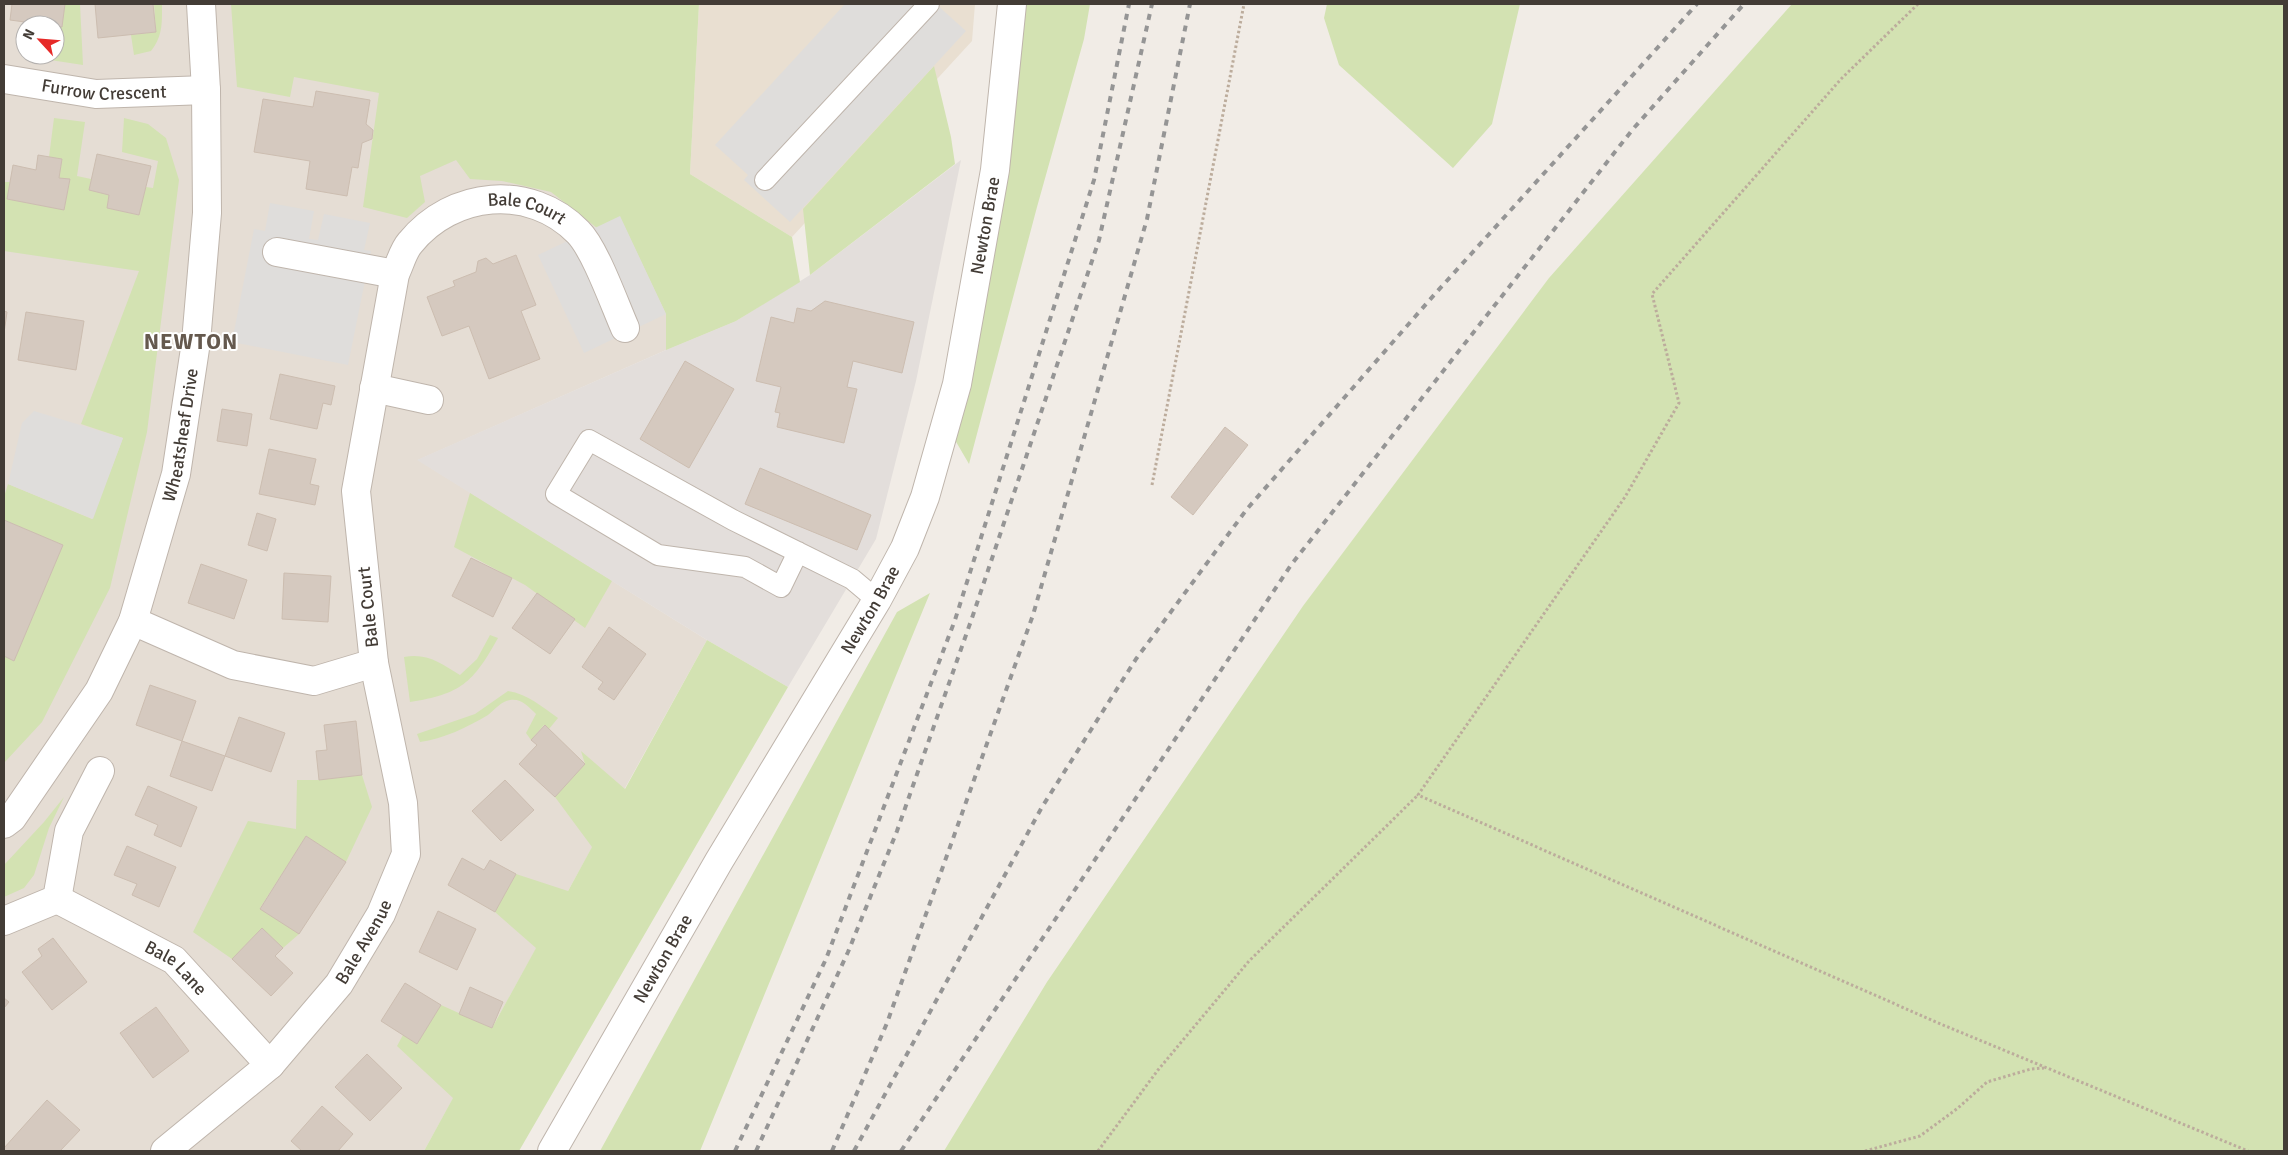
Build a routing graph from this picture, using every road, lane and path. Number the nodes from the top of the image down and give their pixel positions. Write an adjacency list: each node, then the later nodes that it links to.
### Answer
1 (201, 4): 7 (street, Wheatsheaf Drive)
2 (929, 4): 8 (lane)
3 (1012, 4): 16 (street, Newton Brae)
4 (1244, 4): 14 (path)
5 (1918, 4): 20 (path)
6 (4, 80): 7 (street, Furrow Crescent)
7 (206, 90): 17 (street, Wheatsheaf Drive)
8 (765, 180)
9 (276, 252): 10 (street)
10 (395, 274): 11 (street, Bale Court); 12 (street, Bale Court)
11 (625, 328)
12 (374, 388): 13 (street); 18 (street, Bale Court)
13 (429, 400)
14 (1152, 484)
15 (798, 552): 15 (lane); 16 (lane)
16 (877, 600): 27 (street, Newton Brae)
17 (132, 621): 18 (street, Bale Court); 21 (street, Wheatsheaf Drive)
18 (374, 663): 24 (street, Bale Avenue)
19 (100, 771): 22 (street)
20 (1418, 795): 25 (path); 28 (path)
21 (4, 824)
22 (57, 899): 23 (street); 24 (street, Bale Lane)
23 (4, 921)
24 (270, 1065): 26 (street, Bale Avenue)
25 (2046, 1068): 29 (path); 30 (path)
26 (165, 1151)
27 (552, 1151)
28 (1098, 1151)
29 (1866, 1151)
30 (2248, 1151)

